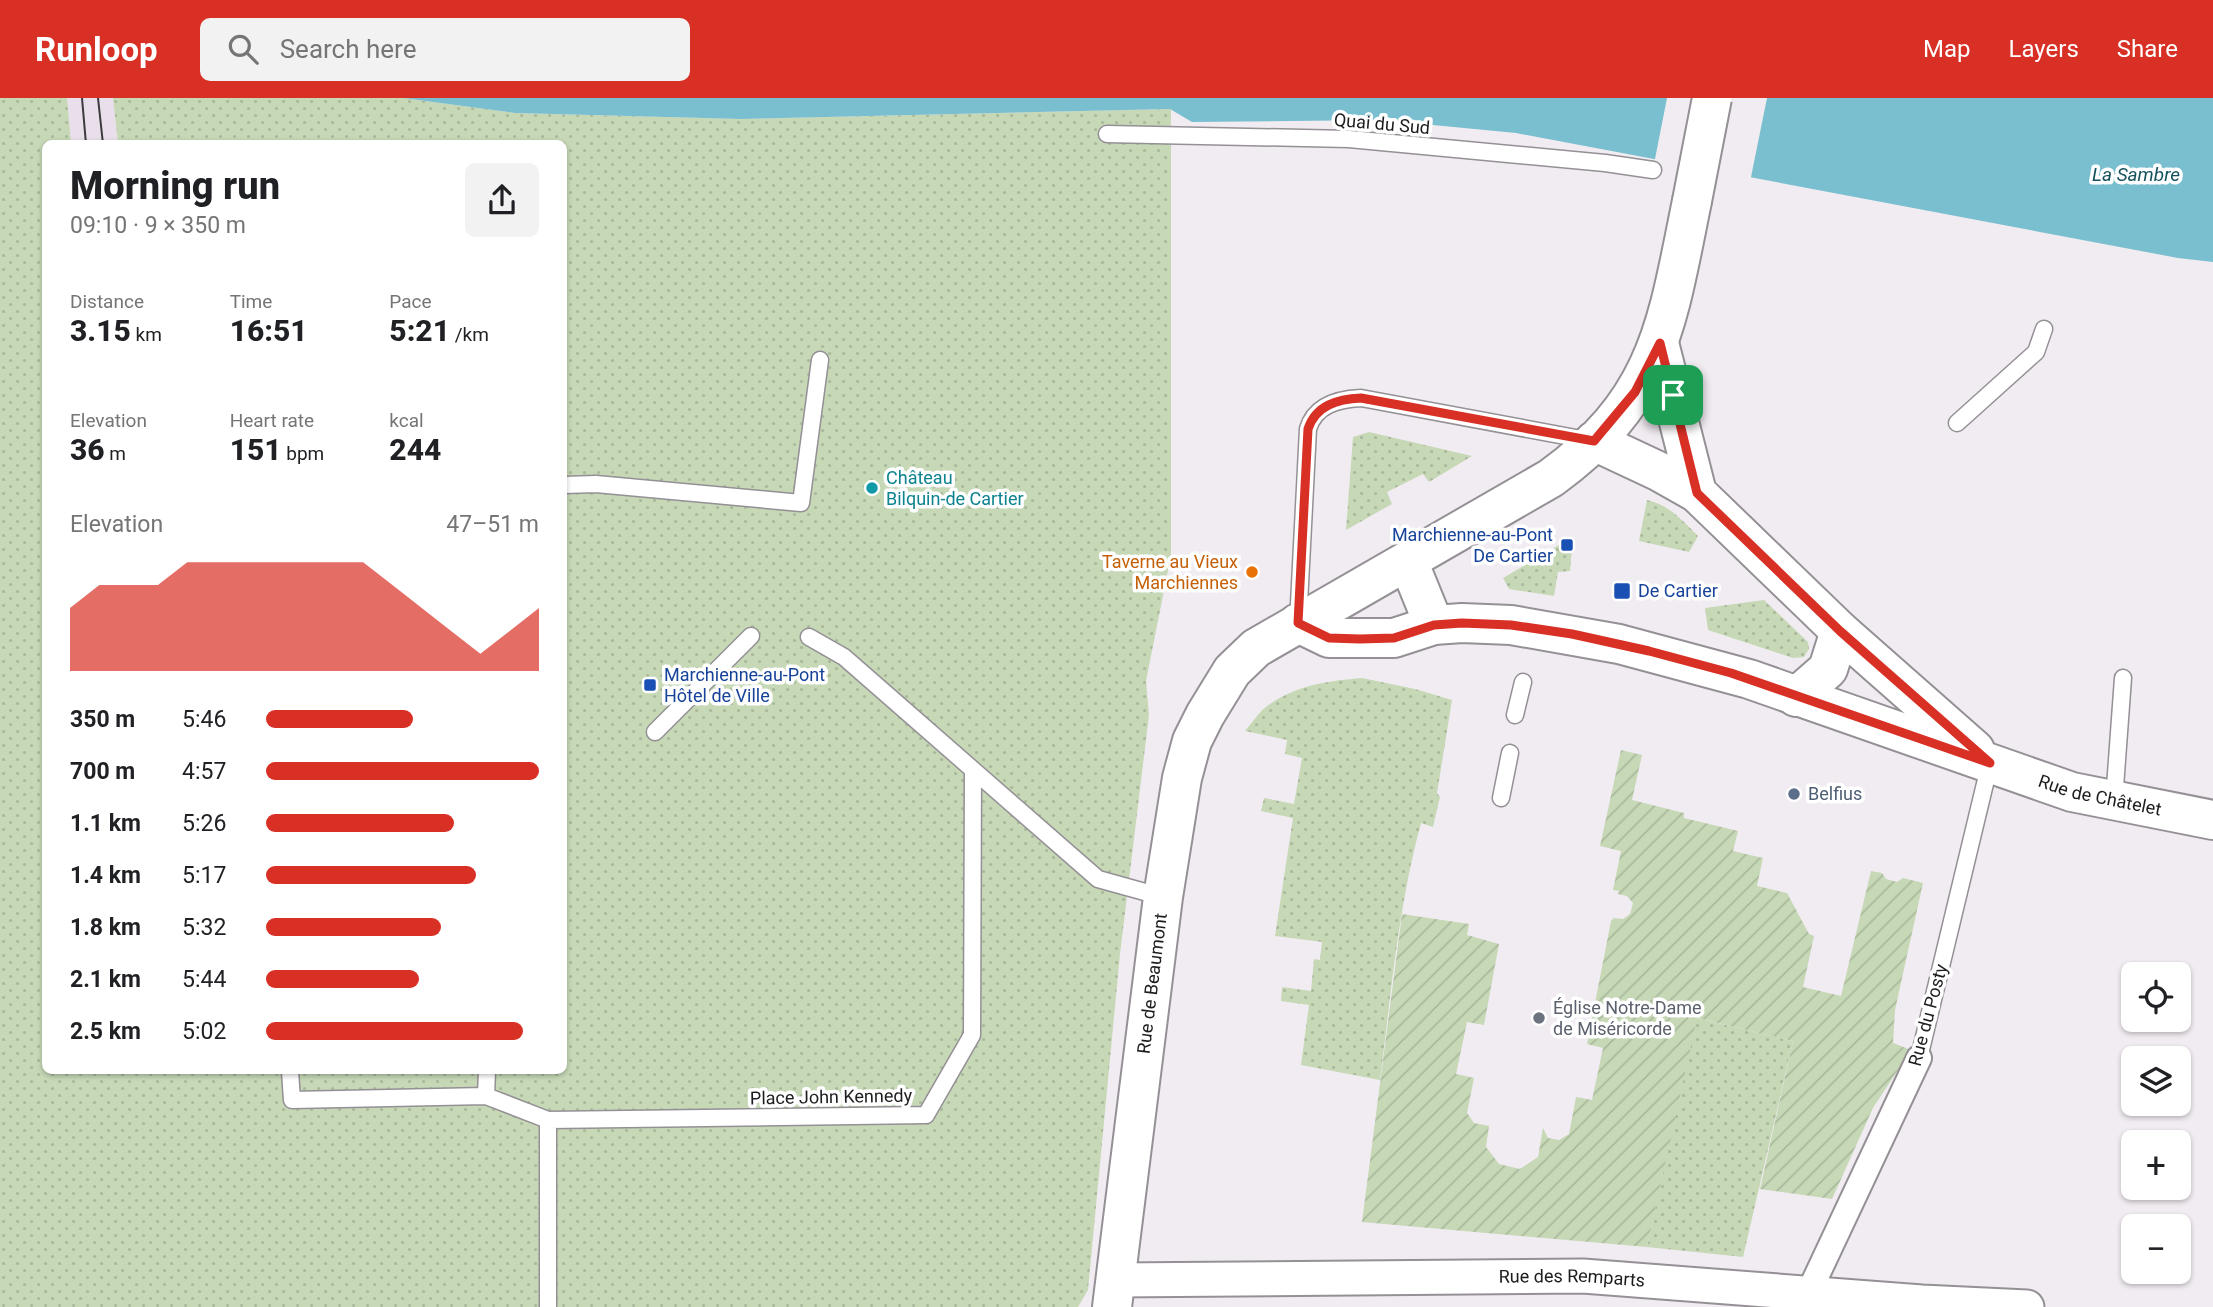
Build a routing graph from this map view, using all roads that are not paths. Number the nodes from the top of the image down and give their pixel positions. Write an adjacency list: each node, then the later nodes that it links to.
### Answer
1 (1712, 98): 5 (main road, Rue de Beaumont, bridge)
2 (1107, 134): 3 (lane, Quai du Sud)
3 (1653, 170)
4 (2044, 329): 7 (lane)
5 (1660, 343): 8 (main road, Rue de Beaumont); 10 (main road)
6 (820, 360): 9 (lane)
7 (1957, 423)
8 (1594, 441): 10 (main road); 11 (main road, Rue de Beaumont); 12 (lane)
9 (567, 485)
10 (1697, 493): 14 (main road)
11 (1408, 561): 12 (main road, Rue de Beaumont); 13 (main road)
12 (1298, 623): 13 (main road, Rue de Châtelet); 28 (main road, Rue de Beaumont)
13 (1434, 625): 19 (main road, Rue de Châtelet)
14 (1840, 631): 19 (main road); 23 (main road)
15 (751, 636): 21 (lane)
16 (809, 636): 24 (lane)
17 (2123, 678): 26 (lane)
18 (1523, 682): 20 (lane)
19 (1796, 697): 23 (main road, Rue de Châtelet)
20 (1515, 715)
21 (655, 732)
22 (1510, 753): 25 (lane)
23 (1990, 763): 26 (main road, Rue de Châtelet); 29 (lane, Rue du Posty)
24 (973, 771): 28 (lane); 33 (lane, Place John Kennedy)
25 (1501, 798)
26 (2113, 802): 27 (main road, Rue de Châtelet)
27 (2213, 820)
28 (1163, 897): 36 (main road, Rue de Beaumont)
29 (1919, 1058): 34 (street, Rue du Posty)
30 (290, 1074): 32 (lane)
31 (487, 1074): 32 (lane)
32 (486, 1096): 33 (lane, Place John Kennedy)
33 (548, 1120): 38 (lane)
34 (1809, 1292): 35 (street, Rue des Remparts); 37 (street, Rue des Remparts)
35 (1161, 1293): 36 (street, Rue des Remparts)
36 (1114, 1294)
37 (1919, 1304): 39 (street, Rue des Remparts)
38 (548, 1307)
39 (2027, 1307)

